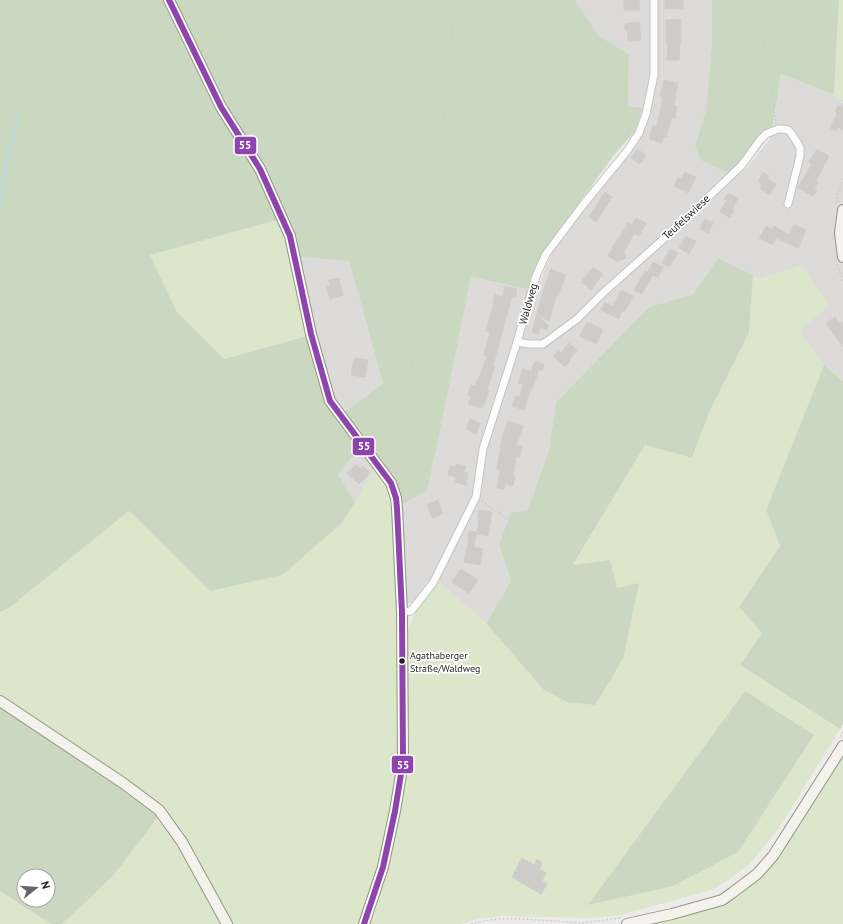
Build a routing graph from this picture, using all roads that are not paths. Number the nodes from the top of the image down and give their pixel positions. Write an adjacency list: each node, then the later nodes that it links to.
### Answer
1 (169, 0): 8 (street)
2 (654, 0): 7 (street, Waldweg)
3 (788, 204): 7 (street, Teufelswiese)
4 (840, 207): 5 (street)
5 (842, 233): 6 (street)
6 (843, 257)
7 (517, 342): 8 (street, Waldweg)
8 (402, 612): 13 (street)
9 (0, 701): 12 (street)
10 (841, 742): 11 (street)
11 (624, 921)
12 (227, 924)
13 (364, 924)

